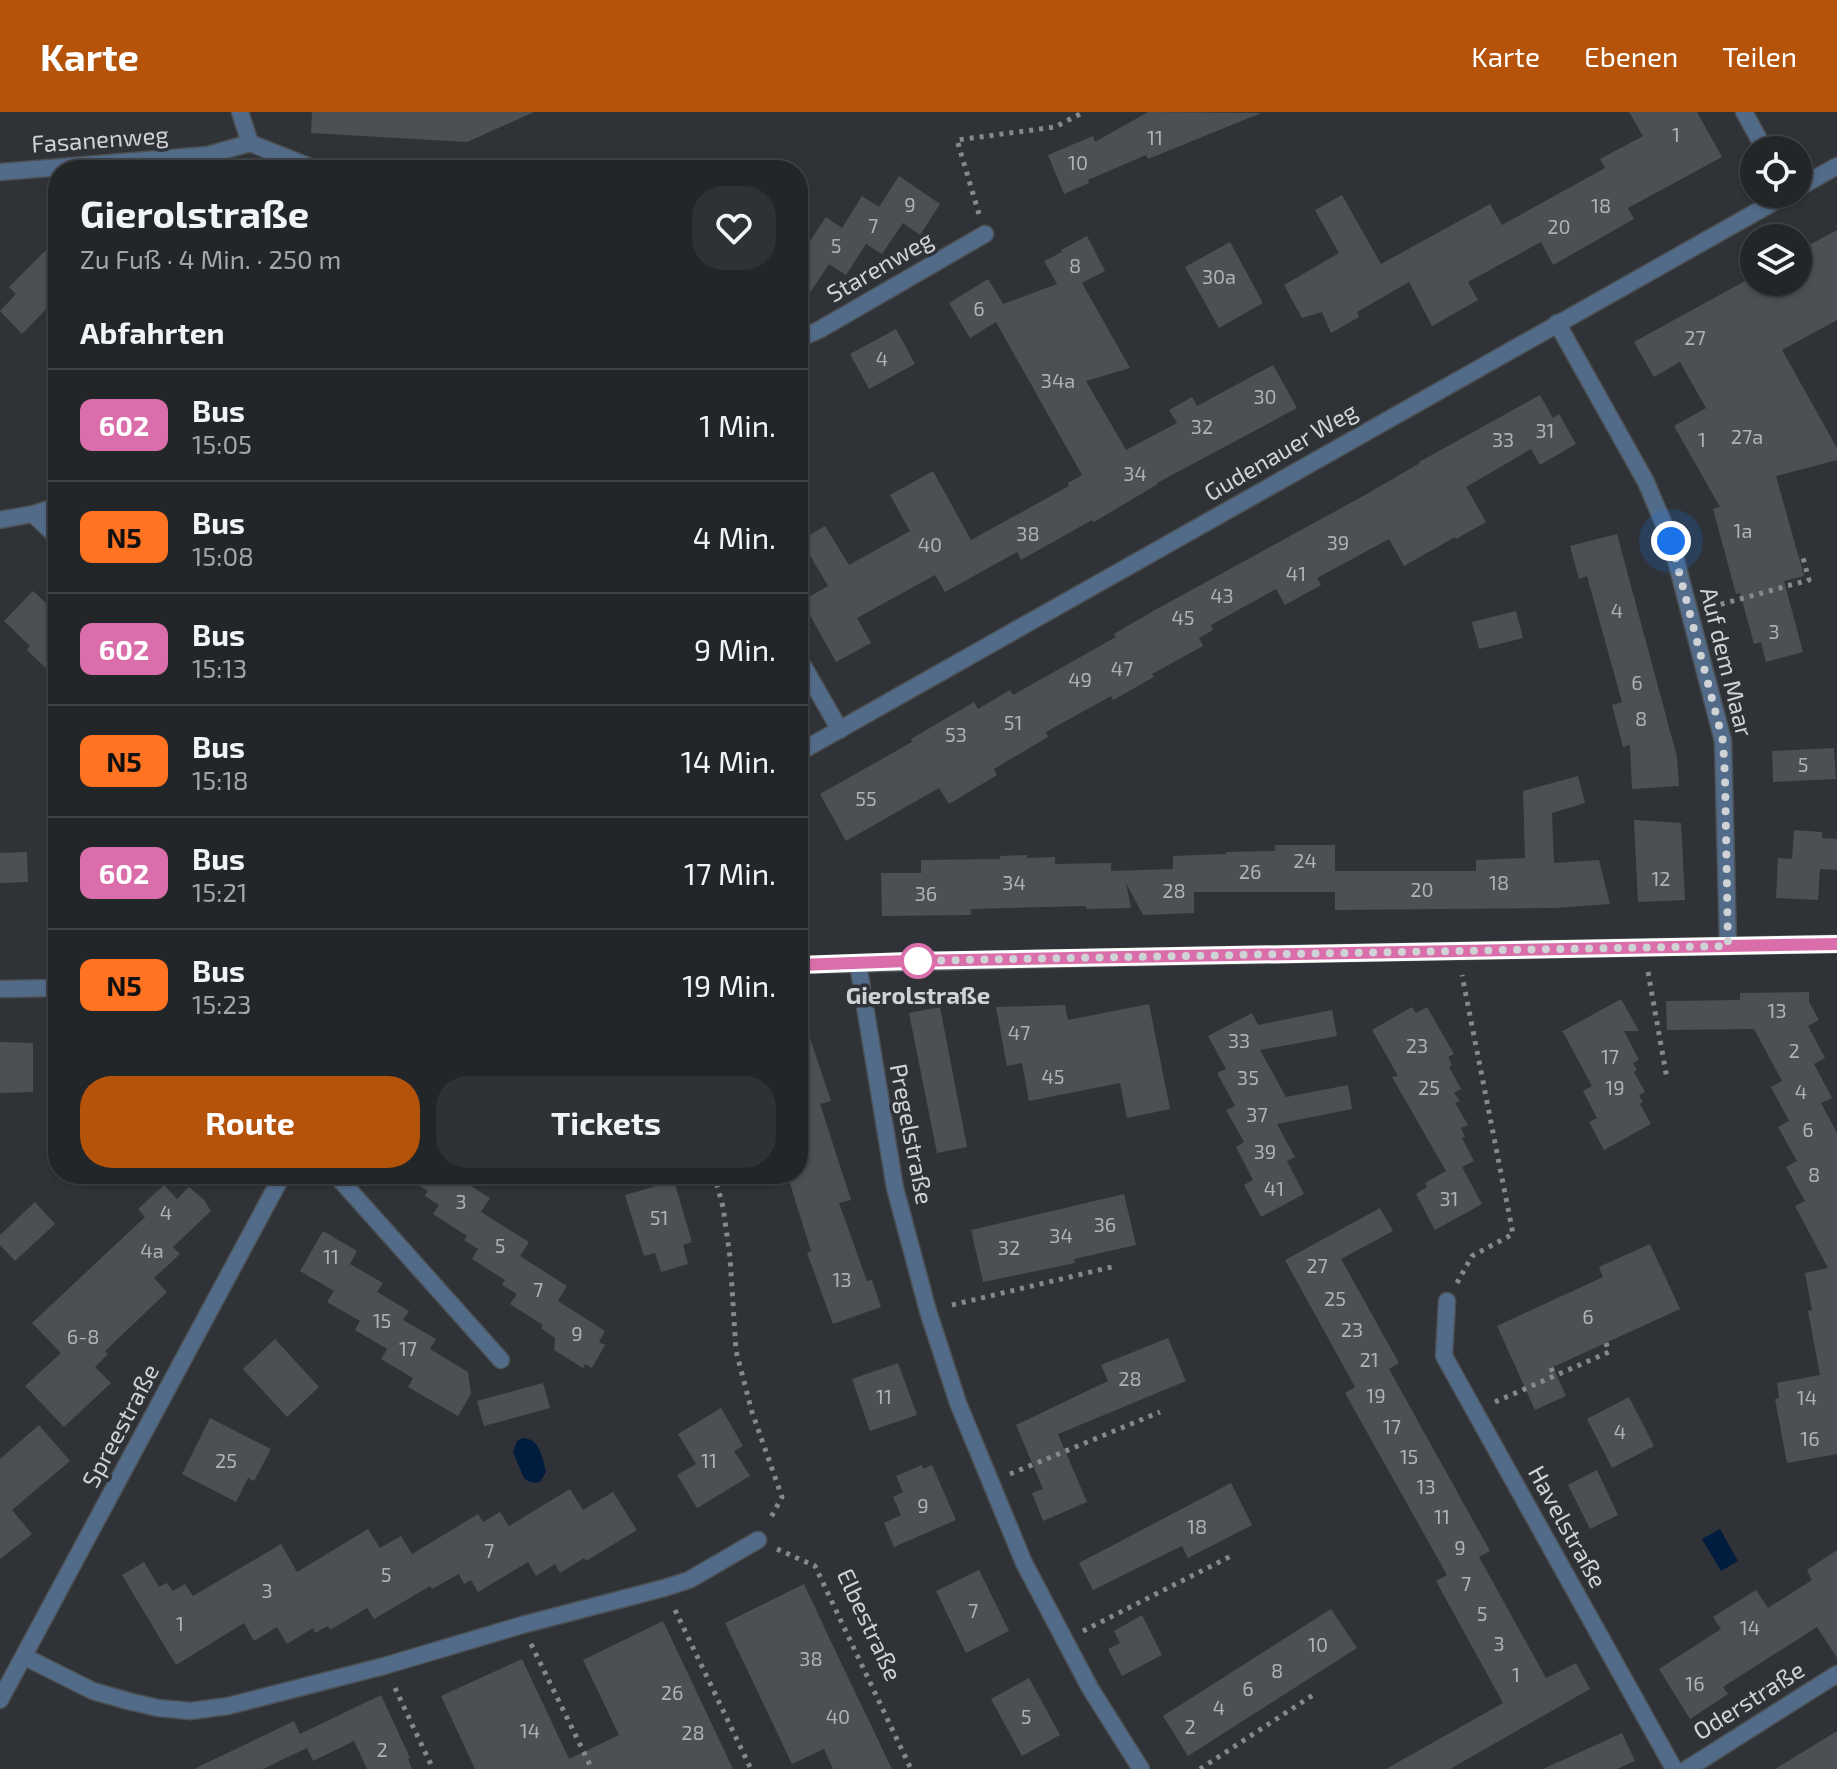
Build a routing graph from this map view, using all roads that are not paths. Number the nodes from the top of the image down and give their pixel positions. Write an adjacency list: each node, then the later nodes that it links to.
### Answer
1 (240, 112): 4 (street)
2 (1744, 112): 3 (street)
3 (1757, 136)
4 (250, 143): 5 (street, Fasanenweg); 6 (street)
5 (147, 160)
6 (293, 160)
7 (1837, 166): 10 (street)
8 (48, 168): 9 (street, Fasanenweg)
9 (0, 172)
10 (1812, 180)
11 (1763, 208): 13 (street, Gudenauer Weg)
12 (985, 234): 14 (street, Starenweg)
13 (1557, 323): 20 (street, Gudenauer Weg); 22 (street, Auf dem Maar)
14 (808, 335)
15 (48, 509): 16 (street)
16 (33, 514): 17 (street); 18 (street)
17 (0, 520)
18 (48, 528)
19 (808, 674): 20 (street)
20 (840, 730): 21 (street, Gudenauer Weg)
21 (808, 748)
22 (1728, 946): 23 (street); 24 (street)
23 (1836, 948)
24 (858, 964): 25 (street); 36 (street, Pregelstraße)
25 (808, 965)
26 (48, 988): 27 (street)
27 (0, 989)
28 (278, 1184): 33 (street, Spreestraße)
29 (344, 1184): 31 (street)
30 (1447, 1301): 37 (street, Havelstraße)
31 (501, 1360)
32 (758, 1540): 33 (street)
33 (25, 1657): 35 (street, Spreestraße)
34 (1837, 1674): 38 (street, Oderstraße)
35 (0, 1700)
36 (1141, 1769)
37 (1674, 1769)
38 (1687, 1769)

